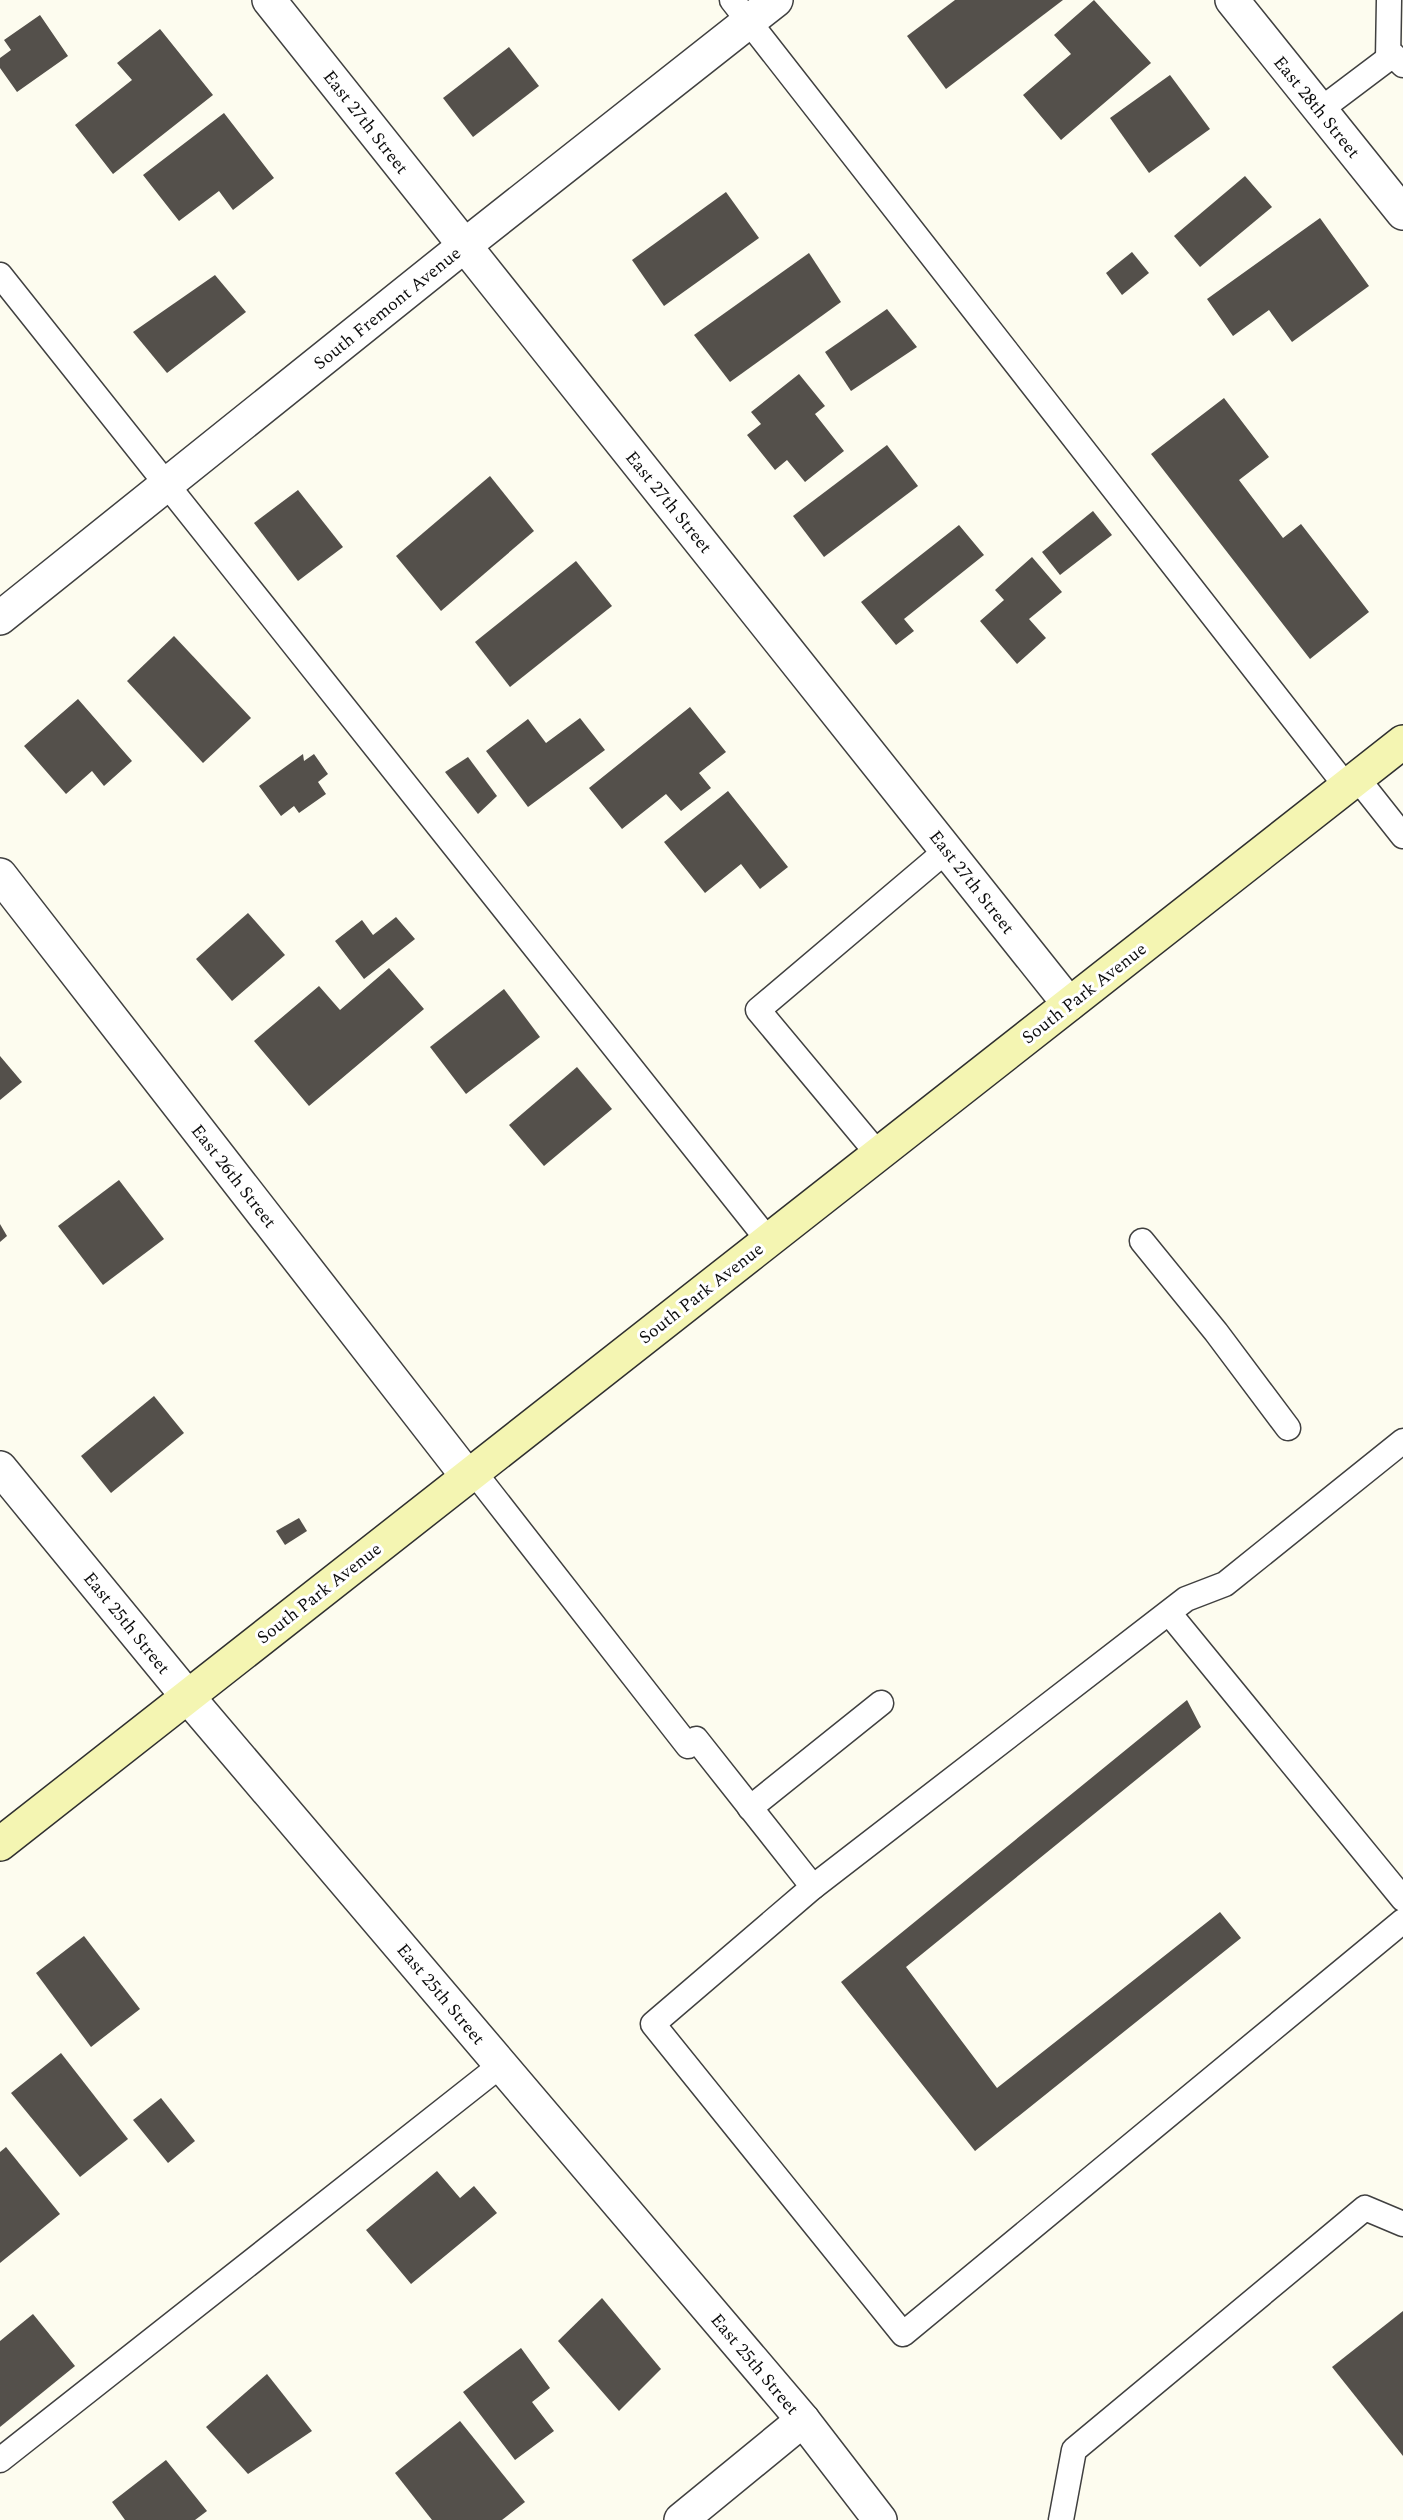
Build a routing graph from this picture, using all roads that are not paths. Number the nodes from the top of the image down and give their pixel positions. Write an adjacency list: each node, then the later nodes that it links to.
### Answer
1 (269, 0): 9 (street, East 27th Street)
2 (776, 0): 5 (street, South Fremont Avenue)
3 (1232, 0): 7 (street, East 28th Street)
4 (1389, 0): 6 (lane)
5 (740, 11): 9 (street, South Fremont Avenue); 14 (lane)
6 (1396, 62): 7 (lane)
7 (1320, 110): 8 (street, East 28th Street)
8 (1403, 213)
9 (464, 246): 11 (street, South Fremont Avenue); 16 (street, East 27th Street)
10 (0, 274): 11 (lane)
11 (167, 484): 12 (street, South Fremont Avenue); 20 (lane)
12 (0, 618)
13 (1403, 742): 14 (main road, South Park Avenue)
14 (1352, 782): 15 (lane); 18 (main road, South Park Avenue)
15 (1403, 837)
16 (947, 850): 18 (street, East 27th Street); 19 (lane)
17 (0, 875): 25 (street, East 26th Street)
18 (1069, 1004): 19 (main road, South Park Avenue)
19 (878, 1154): 20 (main road, South Park Avenue)
20 (768, 1240): 25 (main road, South Park Avenue)
21 (1142, 1241): 22 (lane)
22 (1288, 1428)
23 (1403, 1441): 26 (lane)
24 (0, 1468): 27 (street, East 25th Street)
25 (471, 1474): 27 (main road, South Park Avenue); 29 (lane)
26 (1169, 1613): 31 (lane); 32 (lane)
27 (188, 1697): 30 (main road, South Park Avenue); 34 (street, East 25th Street)
28 (881, 1702): 29 (lane)
29 (750, 1808): 31 (lane)
30 (0, 1844)
31 (813, 1887): 33 (lane)
32 (1403, 1899)
33 (1403, 1921)
34 (501, 2065): 36 (street, East 25th Street); 37 (lane)
35 (1403, 2224): 40 (lane)
36 (803, 2420): 38 (street); 39 (street, East 25th Street)
37 (0, 2460)
38 (681, 2520)
39 (880, 2520)
40 (1061, 2520)

